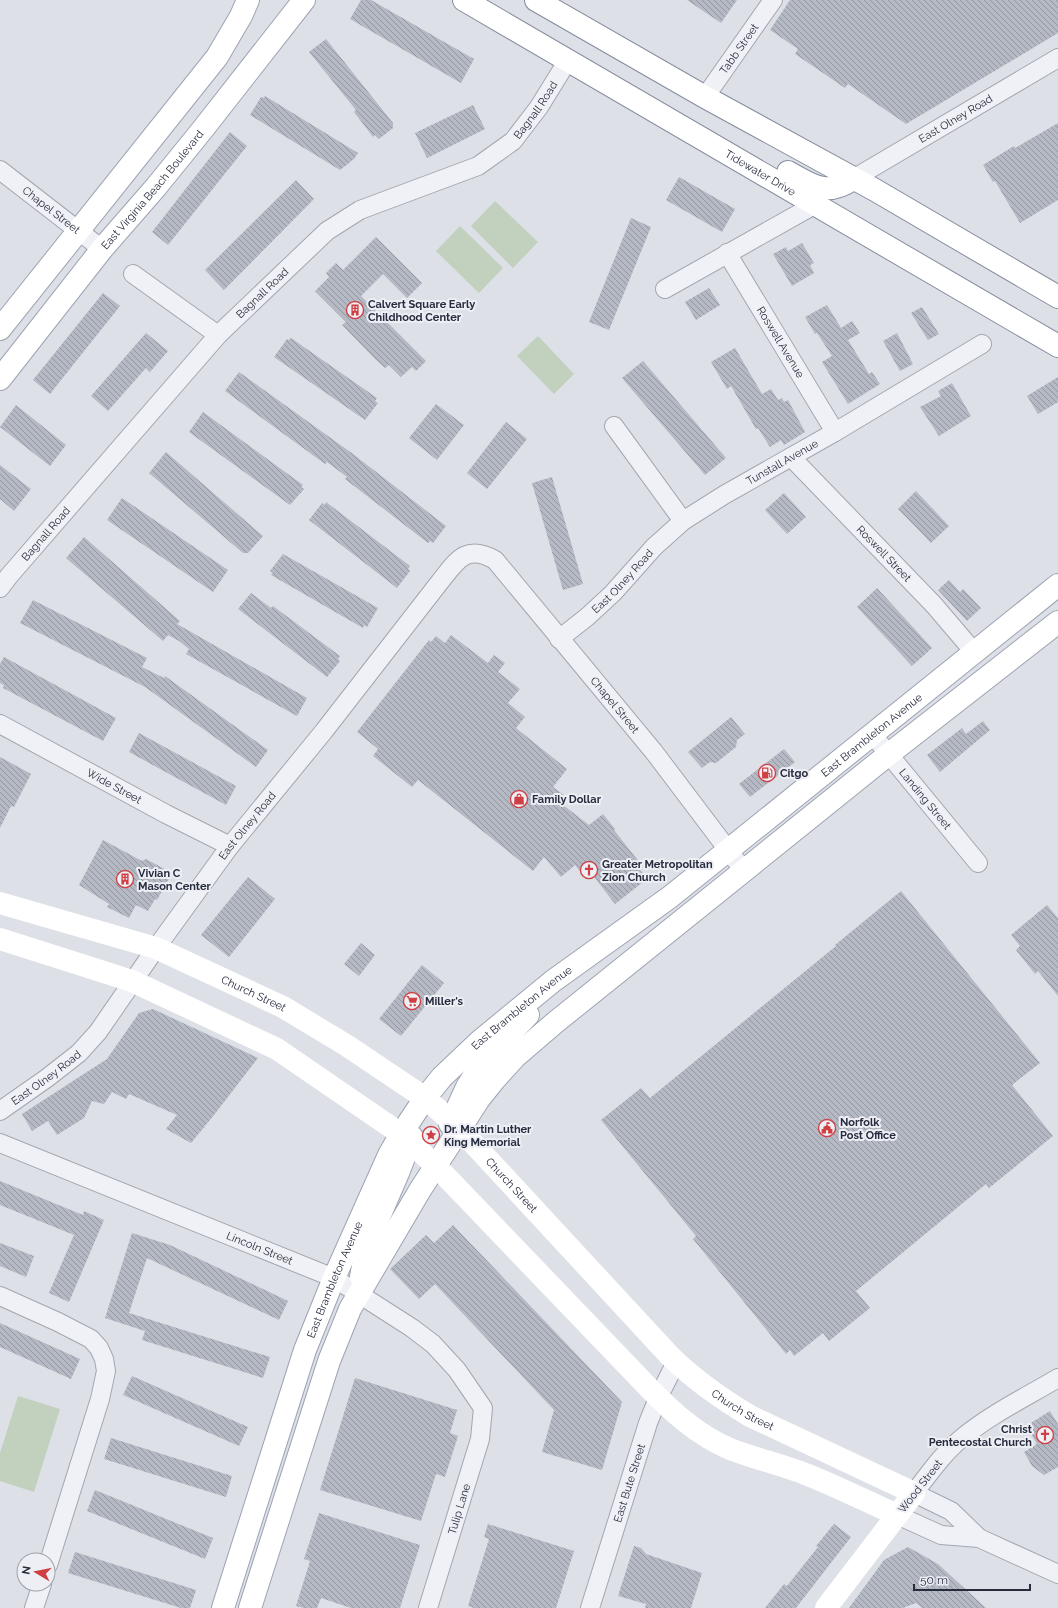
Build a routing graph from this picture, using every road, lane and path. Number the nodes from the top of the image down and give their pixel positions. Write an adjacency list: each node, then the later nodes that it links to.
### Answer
1 (248, 0): 13 (main road)
2 (304, 0): 14 (main road, East Virginia Beach Boulevard)
3 (464, 0): 7 (main road, Tidewater Drive)
4 (536, 0): 8 (main road)
5 (773, 0): 8 (street, Tabb Street)
6 (1058, 58): 11 (street, East Olney Road)
7 (568, 60): 9 (main road, Tidewater Drive); 20 (street, Bagnall Road)
8 (704, 97): 11 (main road)
9 (680, 126): 11 (main road); 12 (main road, Tidewater Drive)
10 (0, 170): 13 (street, Chapel Street)
11 (853, 180): 18 (main road)
12 (816, 204): 15 (street); 22 (main road, Tidewater Drive)
13 (78, 230): 14 (street, Chapel Street); 19 (main road)
14 (102, 249): 23 (main road, East Virginia Beach Boulevard)
15 (727, 253): 17 (street); 25 (street, Roswell Avenue)
16 (133, 274): 20 (street)
17 (665, 289)
18 (1058, 297)
19 (0, 329)
20 (218, 336): 30 (street, Bagnall Road)
21 (982, 344): 25 (street, Tunstall Avenue)
22 (1058, 346)
23 (0, 379)
24 (614, 426): 27 (street)
25 (835, 432): 26 (street, Tunstall Avenue)
26 (791, 457): 27 (street, Tunstall Avenue); 33 (street, Roswell Street)
27 (683, 521): 32 (street, East Olney Road)
28 (474, 553): 32 (street, Chapel Street); 37 (street, East Olney Road)
29 (1058, 585): 33 (main road, East Brambleton Avenue)
30 (0, 588)
31 (1058, 622): 36 (main road)
32 (559, 639): 38 (street, Chapel Street)
33 (974, 652): 35 (main road, East Brambleton Avenue)
34 (0, 724): 37 (street, Wide Street)
35 (872, 734): 36 (street, Landing Street); 38 (main road, East Brambleton Avenue)
36 (889, 754): 39 (street, Landing Street); 40 (main road)
37 (230, 846): 43 (street, East Olney Road)
38 (728, 849): 40 (street, Chapel Street); 45 (main road, East Brambleton Avenue)
39 (978, 863)
40 (744, 871): 48 (main road)
41 (0, 903): 43 (main road, Church Street)
42 (0, 939): 44 (main road, Church Street)
43 (156, 948): 44 (street, East Olney Road); 46 (main road, Church Street)
44 (132, 981): 47 (street, East Olney Road); 49 (main road, Church Street)
45 (542, 989): 46 (main road, East Brambleton Avenue); 48 (main road)
46 (425, 1098): 48 (main road, Church Street); 49 (main road, East Brambleton Avenue)
47 (0, 1111)
48 (455, 1125): 51 (main road); 55 (main road, Church Street)
49 (405, 1138): 51 (main road, Church Street); 52 (main road, East Brambleton Avenue); 53 (main road)
50 (0, 1143): 52 (street, Lincoln Street)
51 (436, 1164): 53 (main road); 57 (main road, Church Street)
52 (334, 1278): 53 (street, Lincoln Street); 66 (main road, East Brambleton Avenue)
53 (358, 1294): 58 (street, Lincoln Street); 67 (main road)
54 (0, 1296): 62 (street)
55 (676, 1362): 57 (street, East Bute Street); 59 (main road, Church Street)
56 (1058, 1378): 59 (street, Wood Street)
57 (658, 1398): 60 (main road, Church Street); 69 (street, East Bute Street)
58 (483, 1408): 68 (street, Tulip Lane)
59 (914, 1493): 60 (main road, Wood Street); 61 (street, Church Street)
60 (897, 1515): 61 (street, Church Street); 70 (main road, Wood Street)
61 (979, 1538): 63 (street, Church Street)
62 (52, 1552)
63 (1058, 1574)
64 (39, 1592): 65 (street)
65 (34, 1608)
66 (223, 1608)
67 (250, 1608)
68 (428, 1608)
69 (590, 1608)
70 (826, 1608)

